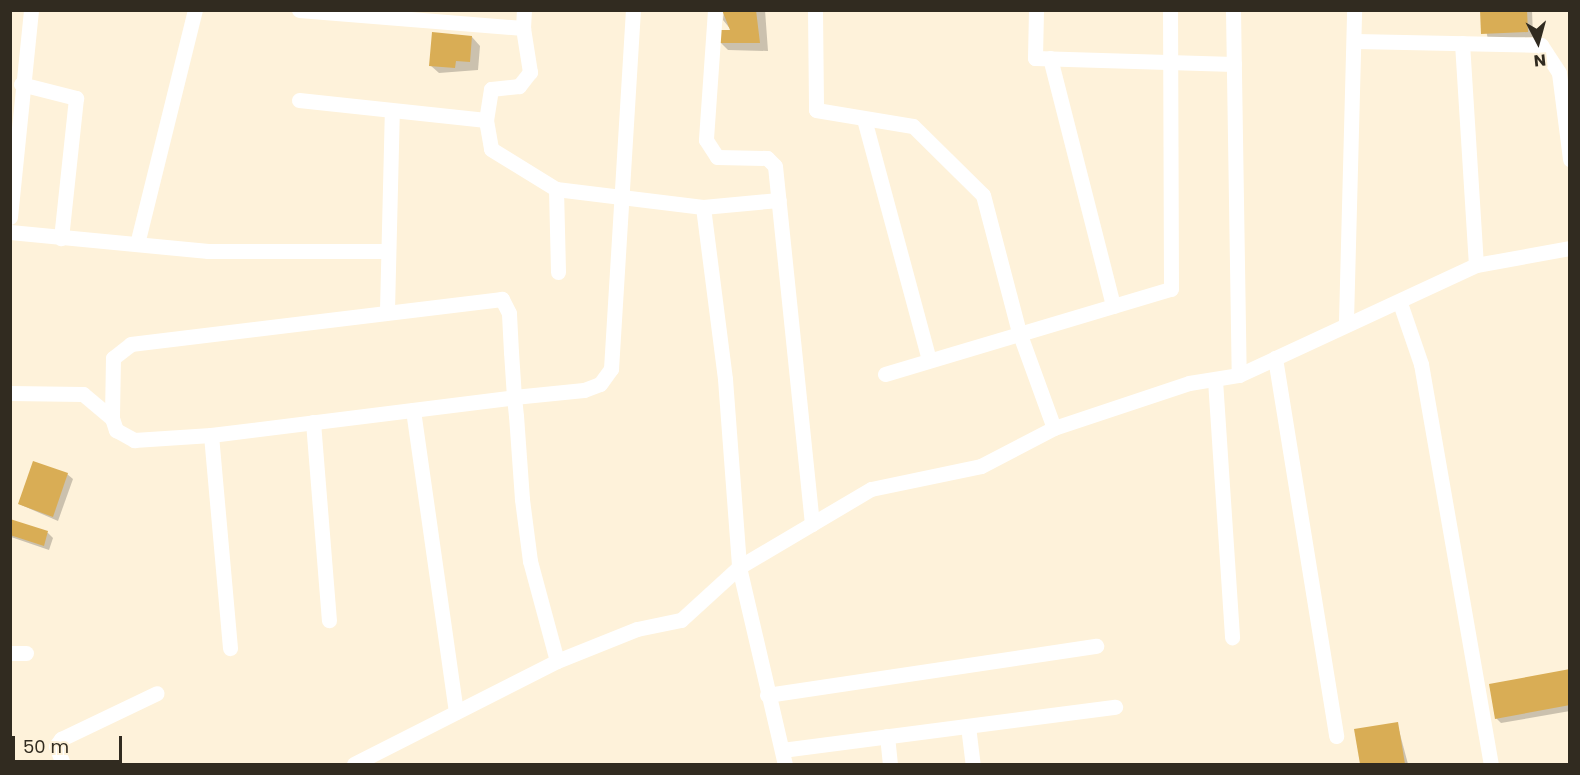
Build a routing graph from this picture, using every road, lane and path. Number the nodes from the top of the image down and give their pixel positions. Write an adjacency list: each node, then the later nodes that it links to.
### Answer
1 (31, 10): 18 (street)
2 (195, 10): 32 (street)
3 (299, 10): 12 (street)
4 (524, 10): 12 (street)
5 (633, 10): 26 (street)
6 (715, 10): 27 (street)
7 (815, 10): 21 (street)
8 (1036, 10): 15 (street)
9 (1170, 10): 16 (street)
10 (1233, 10): 17 (street)
11 (1354, 10): 13 (street)
12 (523, 28): 22 (street)
13 (1354, 41): 14 (street); 40 (street)
14 (1462, 43): 24 (street); 35 (street)
15 (1050, 58): 16 (street); 38 (street)
16 (1171, 63): 17 (street); 38 (street)
17 (1234, 64): 45 (street)
18 (21, 84): 23 (street); 31 (street)
19 (299, 100): 20 (street)
20 (392, 111): 22 (street); 34 (street)
21 (864, 119): 41 (street); 43 (street)
22 (486, 120): 25 (street)
23 (14, 152): 29 (street)
24 (1569, 159)
25 (556, 189): 26 (street); 36 (street)
26 (624, 195): 28 (street); 48 (street)
27 (779, 200): 28 (street); 54 (street)
28 (704, 207): 55 (street)
29 (10, 217)
30 (10, 232): 31 (street)
31 (61, 238): 32 (street)
32 (137, 244): 34 (street)
33 (1569, 248): 35 (street)
34 (385, 251): 39 (street)
35 (1476, 265): 37 (street)
36 (558, 272)
37 (1400, 303): 40 (street); 75 (street)
38 (1113, 306): 41 (street)
39 (387, 310): 48 (street); 50 (street)
40 (1346, 321): 42 (street)
41 (1019, 332): 43 (street); 52 (street)
42 (1275, 358): 45 (street); 69 (street)
43 (929, 360): 44 (street)
44 (885, 374)
45 (1239, 375): 46 (street)
46 (1215, 380): 52 (street); 57 (street)
47 (10, 393): 50 (street)
48 (514, 397): 49 (street); 62 (street)
49 (413, 410): 51 (street); 66 (street)
50 (111, 418): 53 (street)
51 (313, 422): 53 (street); 56 (street)
52 (1054, 428): 54 (street)
53 (211, 435): 59 (street)
54 (812, 524): 55 (street)
55 (739, 567): 62 (street); 64 (street)
56 (329, 620)
57 (1232, 637)
58 (1096, 646): 64 (street)
59 (230, 648)
60 (10, 653): 61 (street)
61 (26, 653)
62 (557, 660): 66 (street)
63 (157, 693): 71 (street)
64 (767, 695): 70 (street)
65 (1115, 707): 67 (street)
66 (456, 712): 72 (street)
67 (968, 726): 68 (street); 74 (street)
68 (887, 736): 70 (street); 73 (street)
69 (1336, 736)
70 (784, 757)
71 (63, 765)
72 (354, 765)
73 (890, 765)
74 (973, 765)
75 (1491, 765)

